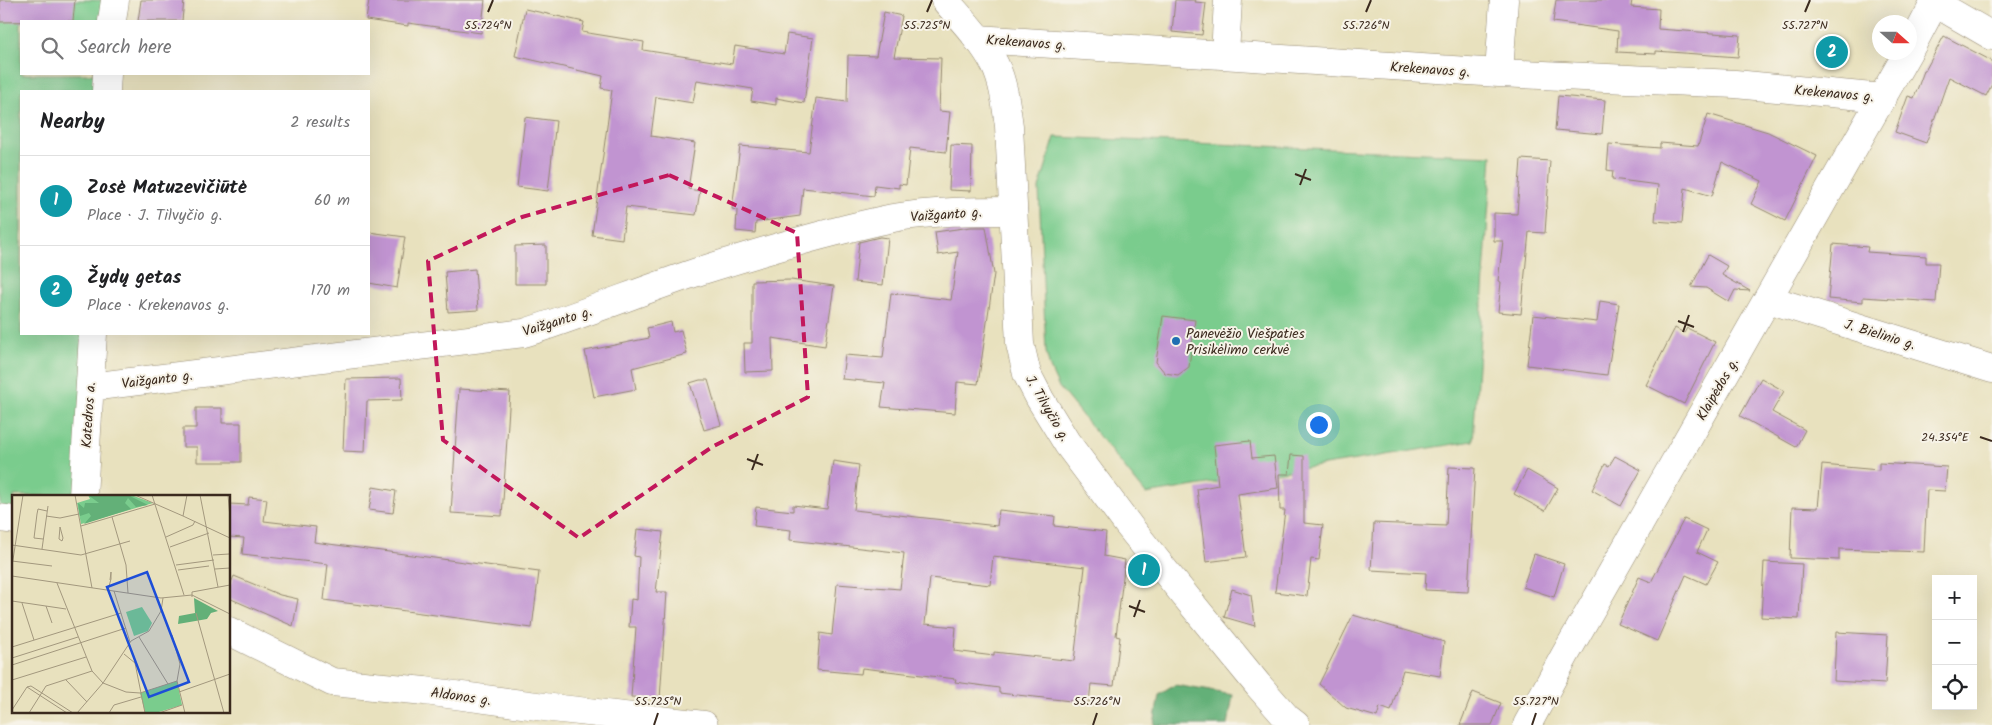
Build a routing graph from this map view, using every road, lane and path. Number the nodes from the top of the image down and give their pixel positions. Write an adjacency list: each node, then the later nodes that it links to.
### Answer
1 (114, 0): 6 (main road)
2 (944, 0): 9 (main road, J. Tilvyčio g.)
3 (1228, 0): 10 (main road)
4 (1504, 0): 12 (main road)
5 (1936, 1): 7 (main road); 8 (main road)
6 (112, 20)
7 (1917, 36)
8 (1992, 36)
9 (977, 39): 10 (main road, Krekenavos g.); 16 (main road, J. Tilvyčio g.)
10 (1225, 55): 12 (main road, Krekenavos g.)
11 (1903, 60): 15 (main road, Klaipėdos g.)
12 (1499, 73): 15 (main road, Krekenavos g.)
13 (108, 75): 14 (main road)
14 (106, 90)
15 (1882, 98): 17 (main road, Klaipėdos g.)
16 (1013, 211): 20 (main road, Vaižganto g.); 24 (main road, J. Tilvyčio g.)
17 (1768, 299): 19 (main road, J. Bielinio g.); 25 (main road, Klaipėdos g.)
18 (93, 335): 20 (main road, Katedros a.)
19 (1992, 370)
20 (90, 387): 21 (main road, Katedros a.)
21 (83, 495)
22 (230, 631): 23 (main road, Aldonos g.)
23 (704, 725)
24 (1296, 725)
25 (1527, 725)

